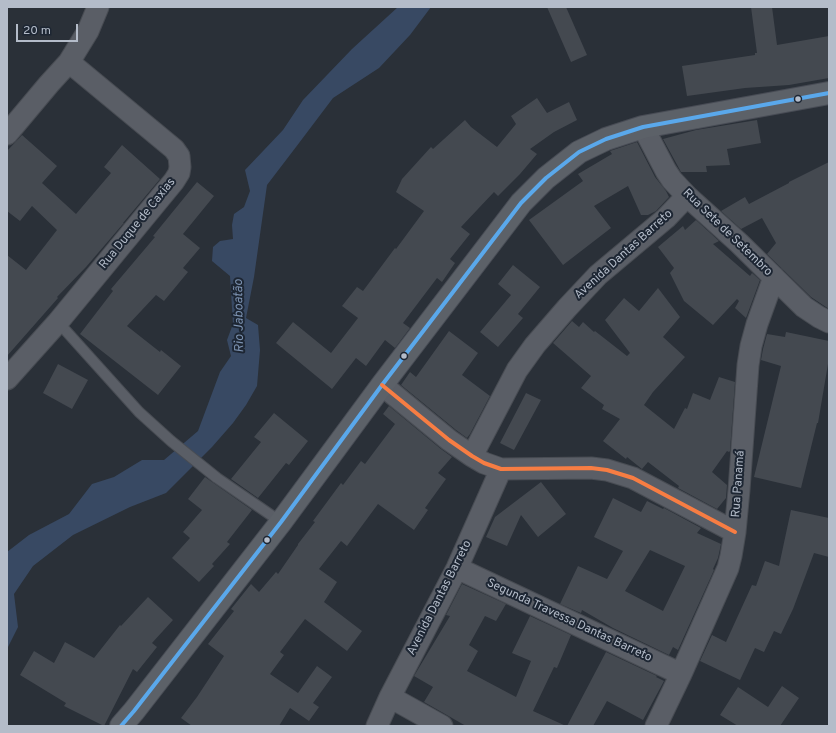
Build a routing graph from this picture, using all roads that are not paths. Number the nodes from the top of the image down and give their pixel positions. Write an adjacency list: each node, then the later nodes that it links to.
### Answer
1 (98, 7): 2 (street)
2 (69, 62): 5 (street); 8 (street, Rua Duque de Caxias)
3 (829, 93): 4 (main road)
4 (643, 127): 6 (street, Rua Sete de Setembro); 11 (main road)
5 (7, 134)
6 (687, 196): 7 (street, Rua Sete de Setembro); 12 (street, Avenida Dantas Barreto)
7 (774, 277): 9 (street, Rua Sete de Setembro); 15 (street, Rua Panamá)
8 (58, 322): 10 (street, Rua Duque de Caxias); 14 (lane)
9 (829, 322)
10 (7, 379)
11 (382, 385): 12 (street); 14 (main road)
12 (472, 456): 13 (street)
13 (501, 469): 15 (street); 16 (street, Avenida Dantas Barreto)
14 (281, 522): 19 (main road)
15 (735, 532): 17 (street, Rua Panamá)
16 (457, 568): 17 (street, Segunda Travessa Dantas Barreto); 18 (street, Avenida Dantas Barreto)
17 (681, 674): 22 (street, Rua Panamá)
18 (390, 697): 20 (street, Avenida Dantas Barreto); 21 (street)
19 (121, 726)
20 (376, 726)
21 (442, 726)
22 (656, 726)

